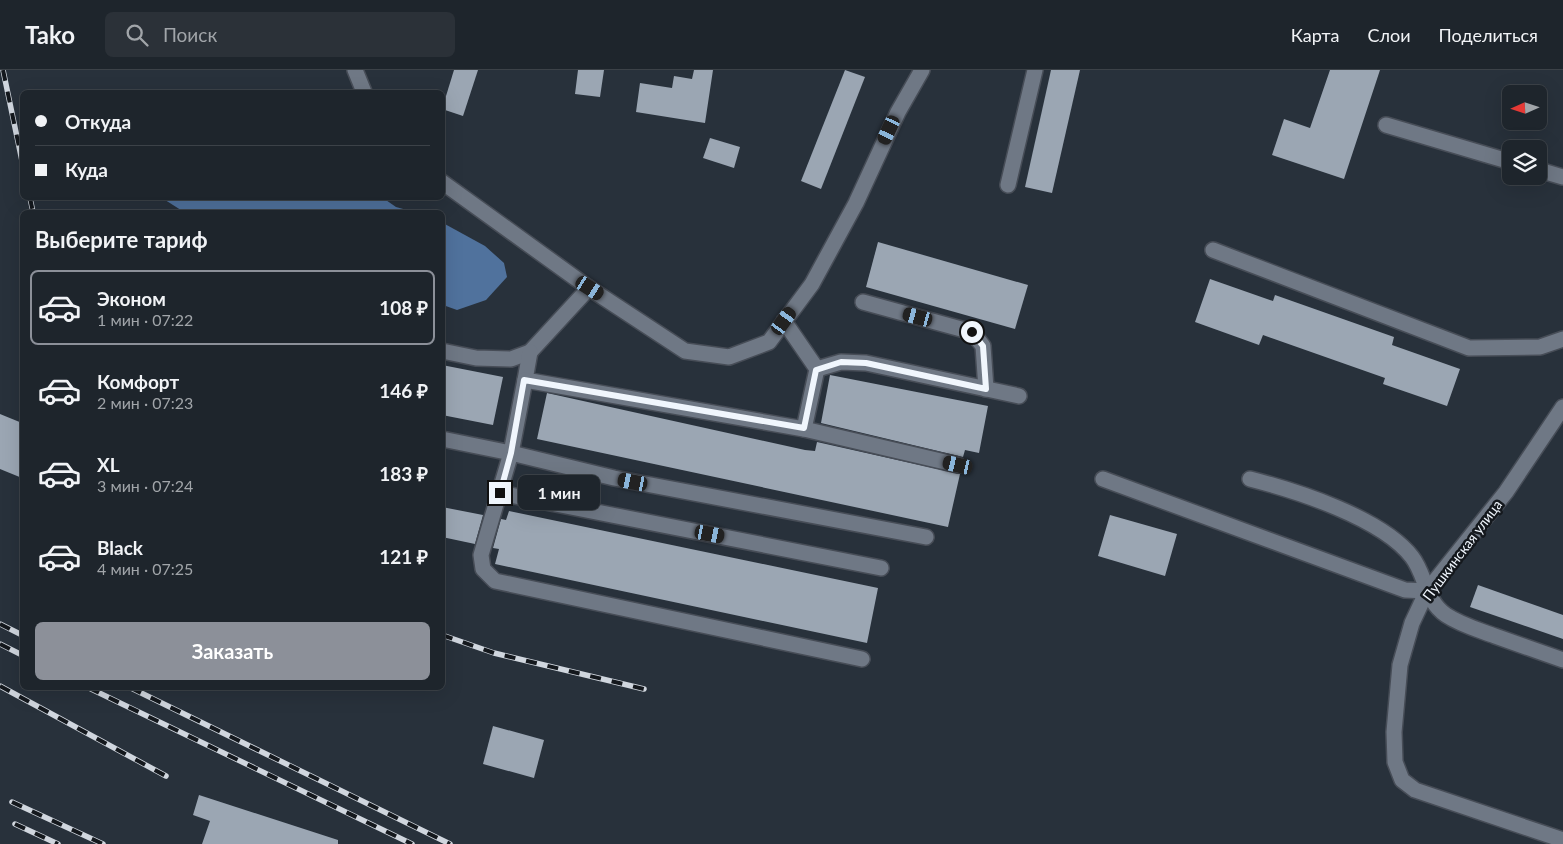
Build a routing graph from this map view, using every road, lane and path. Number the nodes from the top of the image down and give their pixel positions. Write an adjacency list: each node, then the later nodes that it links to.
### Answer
1 (355, 70): 4 (street)
2 (922, 70): 14 (street)
3 (1035, 70): 10 (street)
4 (363, 90)
5 (1386, 125): 6 (street)
6 (1502, 159)
7 (1547, 172): 8 (street)
8 (1563, 177)
9 (445, 184): 12 (street)
10 (1008, 185)
11 (1213, 250): 15 (street)
12 (590, 288): 14 (street); 17 (street)
13 (863, 302): 20 (street)
14 (784, 321): 18 (street)
15 (1563, 339)
16 (445, 352): 17 (street)
17 (530, 352): 19 (street)
18 (816, 370): 20 (street); 23 (street)
19 (524, 380): 23 (street); 25 (street)
20 (986, 389): 21 (street)
21 (1019, 396)
22 (1563, 407): 32 (street, Пушкинская улица)
23 (804, 428): 26 (street)
24 (445, 440): 25 (street)
25 (511, 453): 29 (street); 30 (street)
26 (958, 465)
27 (1103, 480): 32 (street)
28 (1250, 480): 32 (street)
29 (500, 493): 31 (street); 33 (street)
30 (926, 537)
31 (881, 568)
32 (1427, 591): 34 (street); 35 (street, Пушкинская улица)
33 (862, 659)
34 (1563, 660)
35 (1563, 840)

